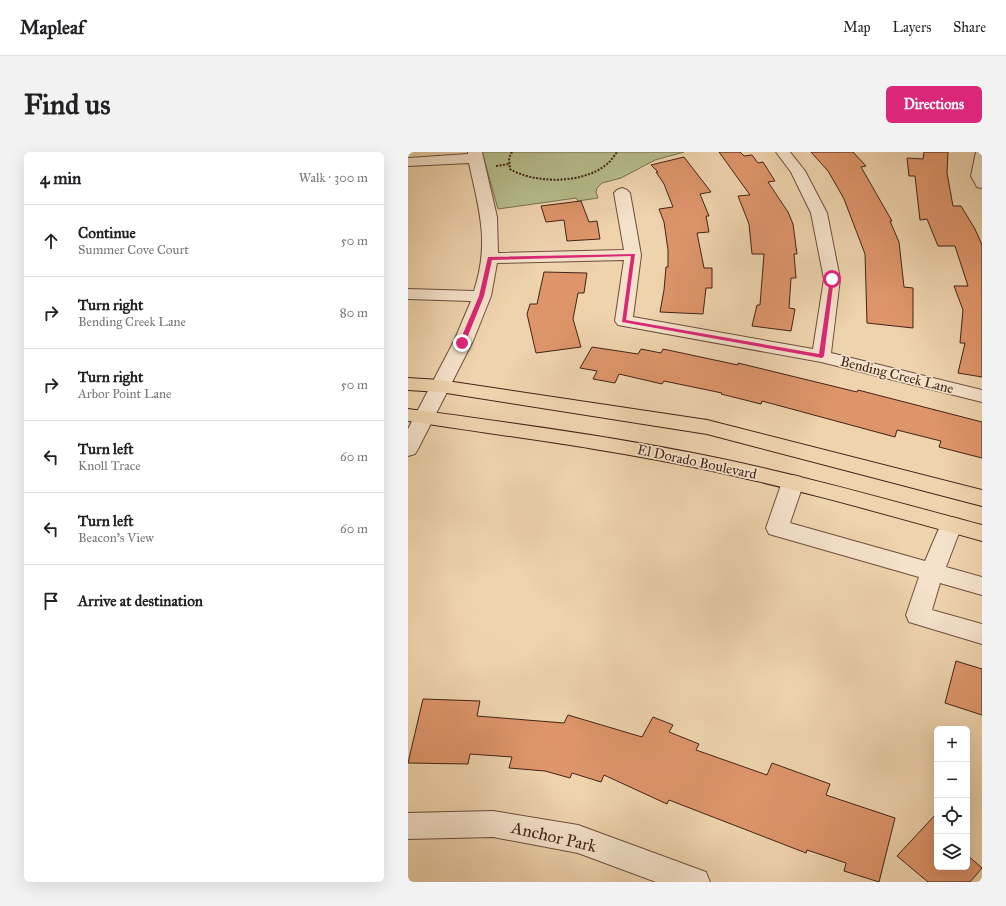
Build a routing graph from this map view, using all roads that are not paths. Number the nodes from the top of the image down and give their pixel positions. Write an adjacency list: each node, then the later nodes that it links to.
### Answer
1 (782, 152): 11 (street)
2 (982, 154): 5 (street)
3 (475, 155): 4 (street); 8 (street)
4 (408, 162)
5 (982, 184)
6 (622, 193): 7 (street)
7 (633, 255): 8 (street); 11 (street, Bending Creek Lane)
8 (490, 258): 10 (street)
9 (408, 294): 10 (street)
10 (482, 296): 13 (street)
11 (822, 356): 14 (street, Bending Creek Lane)
12 (408, 384): 13 (main road)
13 (440, 386): 15 (street); 17 (main road)
14 (982, 396)
15 (416, 416): 16 (street); 18 (main road, El Dorado Boulevard)
16 (408, 449)
17 (808, 453): 18 (main road); 19 (main road)
18 (793, 482): 20 (main road, El Dorado Boulevard); 22 (street)
19 (982, 498)
20 (951, 525): 21 (main road, El Dorado Boulevard); 22 (street)
21 (982, 533)
22 (932, 572): 23 (street); 24 (street)
23 (982, 586)
24 (982, 634)
25 (408, 826): 26 (street, Anchor Park)
26 (695, 882)

